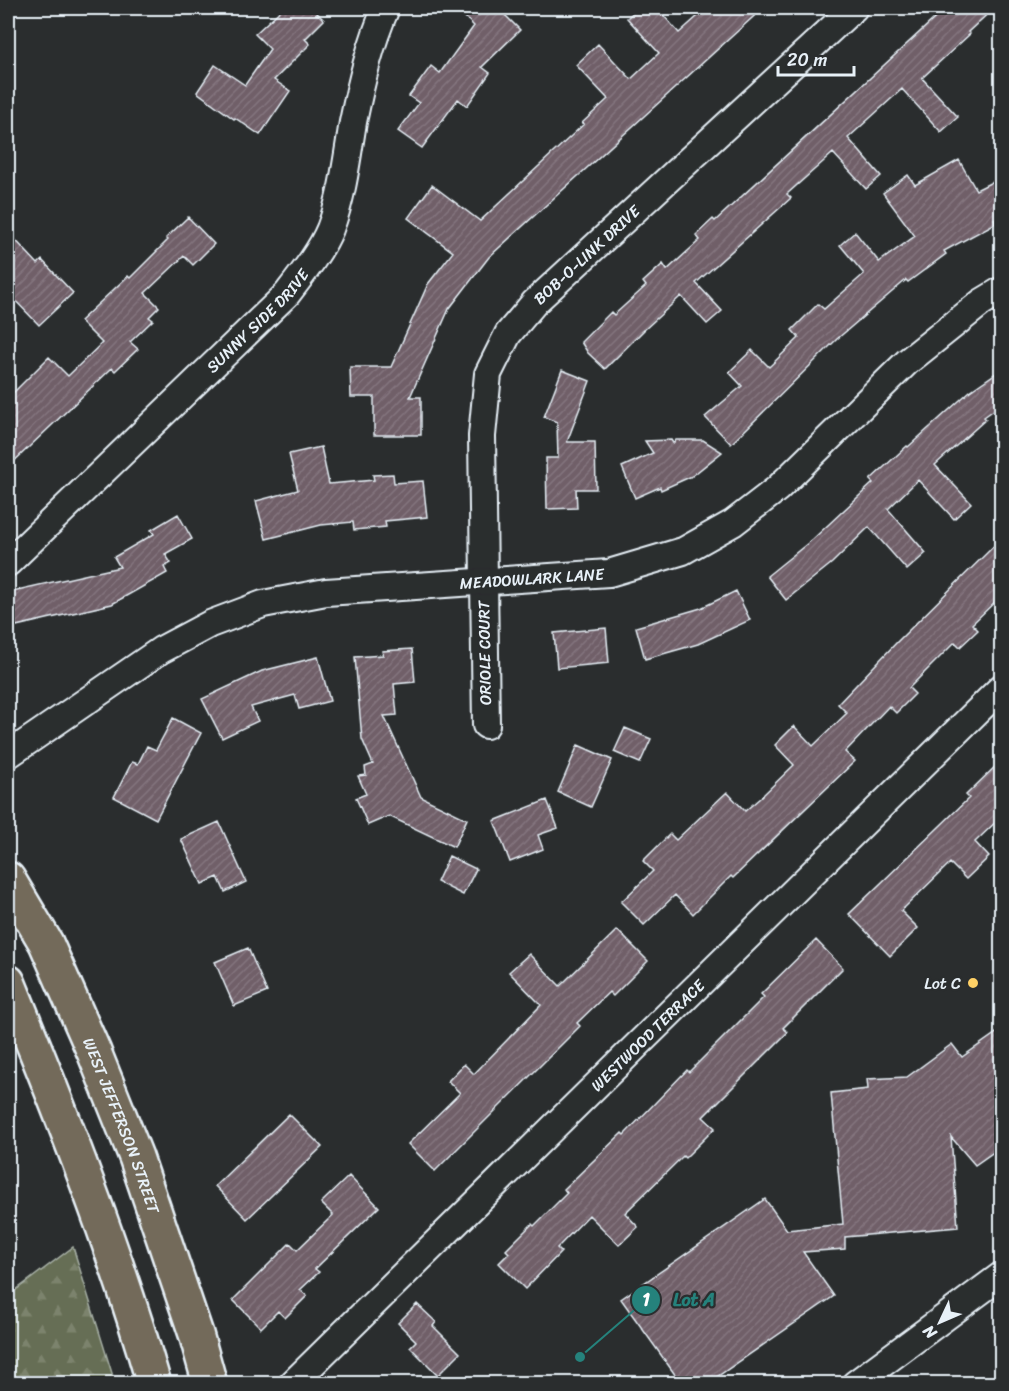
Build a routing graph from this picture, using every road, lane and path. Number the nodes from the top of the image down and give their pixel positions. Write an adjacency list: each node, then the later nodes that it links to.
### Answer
1 (386, 8): 4 (street, SUNNY SIDE DRIVE)
2 (855, 8): 5 (street, BOB-O-LINK DRIVE)
3 (1002, 290): 5 (street, MEADOWLARK LANE)
4 (8, 563)
5 (483, 581): 7 (street, ORIOLE COURT); 8 (street, MEADOWLARK LANE)
6 (1002, 687): 14 (street, WESTWOOD TERRACE)
7 (486, 725)
8 (8, 755)
9 (8, 879): 13 (main road, WEST JEFFERSON STREET)
10 (8, 982): 12 (main road)
11 (1002, 1275): 15 (street)
12 (154, 1383)
13 (210, 1383)
14 (292, 1383)
15 (855, 1383)

